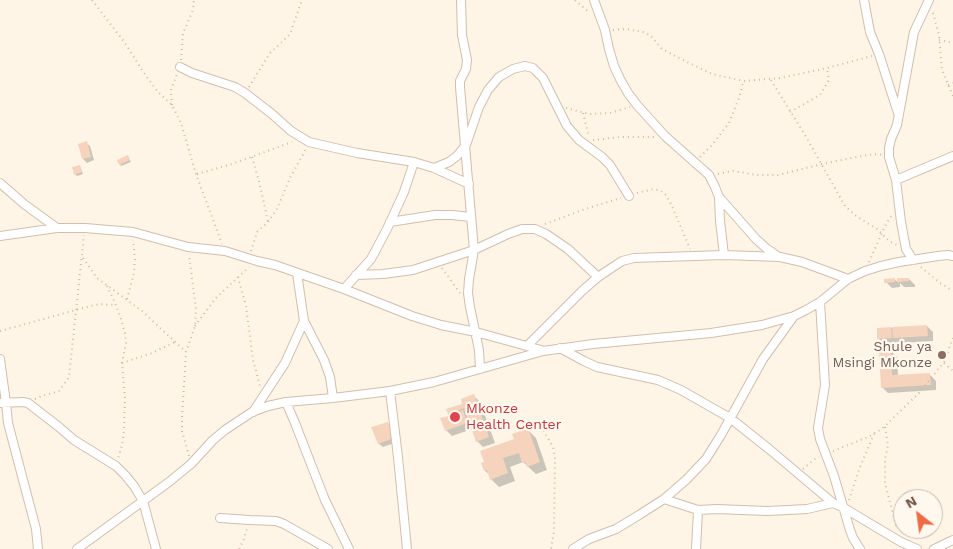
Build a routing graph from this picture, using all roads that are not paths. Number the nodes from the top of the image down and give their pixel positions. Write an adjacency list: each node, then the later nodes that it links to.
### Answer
1 (461, 0): 7 (street)
2 (594, 0): 15 (street)
3 (864, 0): 6 (street)
4 (929, 1): 6 (street)
5 (180, 67): 9 (street)
6 (899, 115): 11 (street)
7 (466, 145): 10 (street); 13 (street); 14 (street)
8 (953, 156): 11 (street)
9 (414, 162): 10 (street); 17 (street)
10 (434, 168): 13 (street)
11 (896, 180): 24 (street)
12 (0, 183): 18 (street)
13 (469, 184): 16 (street)
14 (629, 196)
15 (719, 197): 21 (street); 23 (street)
16 (471, 217): 17 (street); 20 (street)
17 (390, 222): 26 (street)
18 (57, 228): 19 (street); 25 (street)
19 (0, 236)
20 (474, 250): 26 (street); 27 (street); 33 (street)
21 (724, 255): 23 (street); 27 (street)
22 (951, 255): 24 (street)
23 (780, 257): 28 (street)
24 (913, 260): 28 (street)
25 (297, 273): 29 (street); 32 (street)
26 (356, 275): 29 (street)
27 (598, 277): 34 (street)
28 (848, 279): 30 (street)
29 (344, 289): 33 (street)
30 (820, 302): 31 (street); 48 (street)
31 (794, 316): 35 (street); 44 (street)
32 (304, 321): 40 (street); 43 (street)
33 (476, 332): 34 (street); 38 (street)
34 (527, 346): 36 (street)
35 (560, 348): 36 (street); 44 (street)
36 (543, 351): 38 (street)
37 (0, 359): 42 (street)
38 (480, 369): 39 (street)
39 (390, 391): 40 (street); 58 (street)
40 (333, 398): 41 (street)
41 (286, 402): 43 (street); 57 (street)
42 (3, 403): 46 (street); 53 (street)
43 (252, 412): 46 (street)
44 (730, 418): 45 (street); 47 (street)
45 (664, 499): 49 (street); 59 (street)
46 (143, 501): 54 (street); 55 (street)
47 (833, 504): 48 (street); 49 (street)
48 (845, 508): 52 (street); 61 (street)
49 (698, 510): 60 (street)
50 (220, 518): 56 (street)
51 (953, 540): 63 (street)
52 (898, 543): 62 (street)
53 (38, 549)
54 (77, 549)
55 (156, 549)
56 (328, 549)
57 (349, 549)
58 (407, 549)
59 (573, 549)
60 (696, 549)
61 (860, 549)
62 (917, 549)
63 (934, 549)

